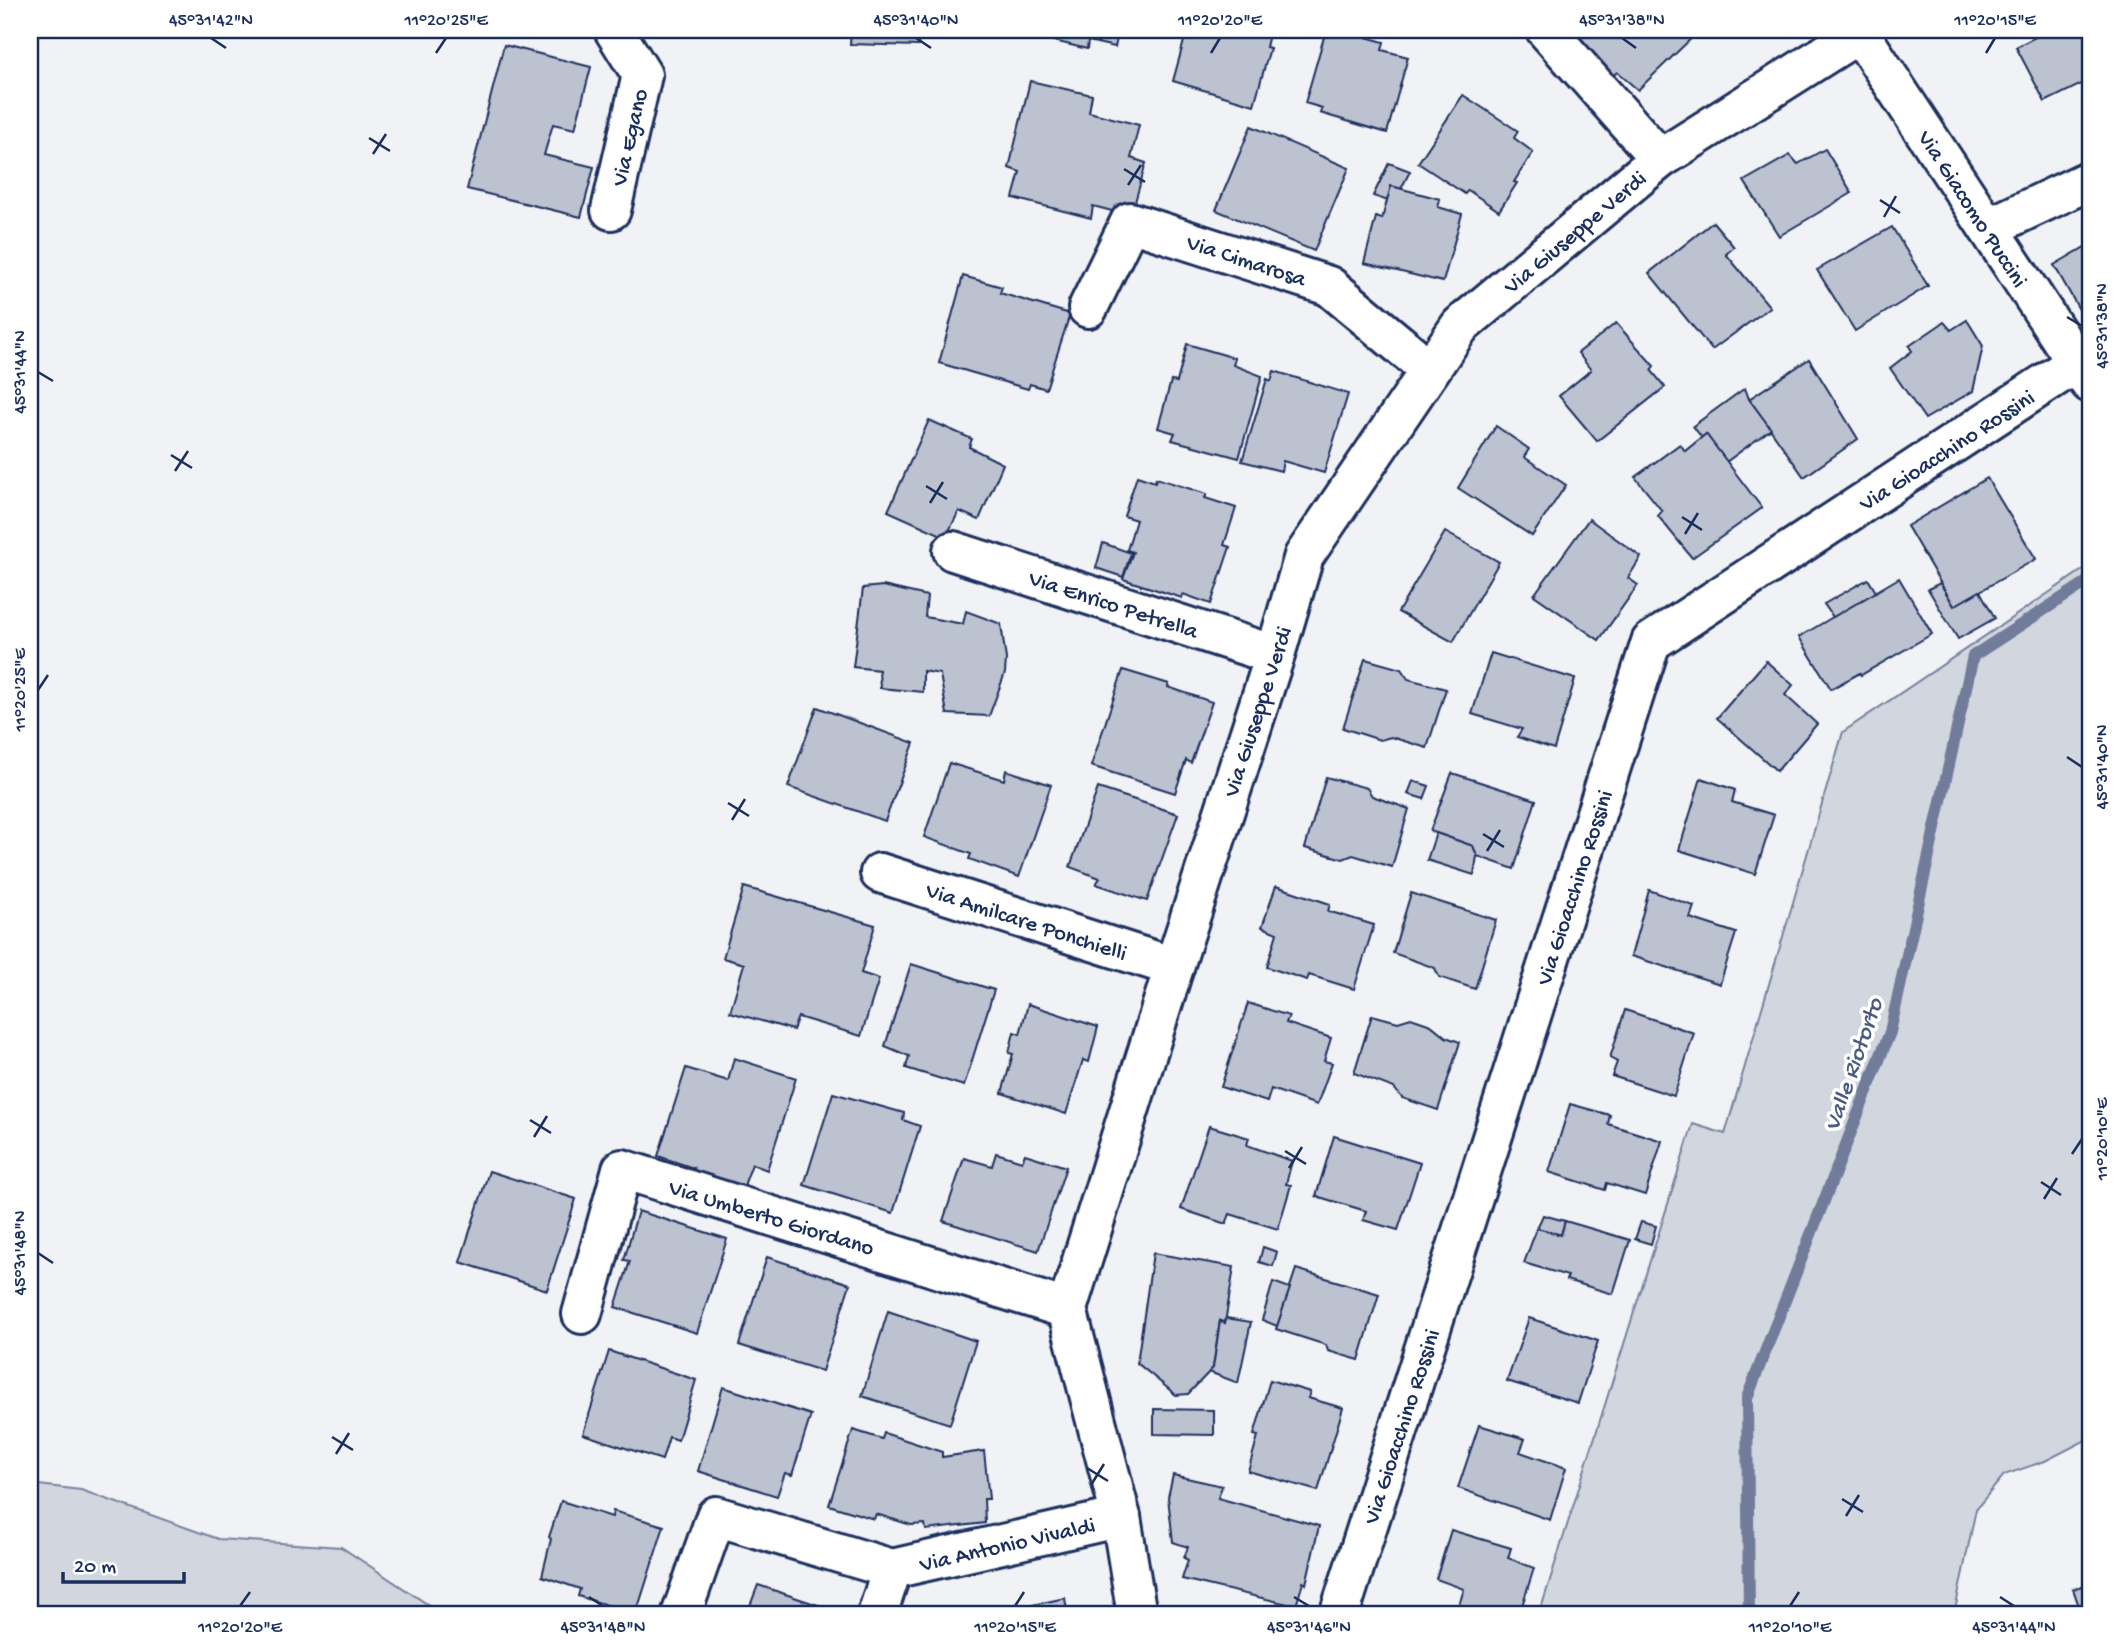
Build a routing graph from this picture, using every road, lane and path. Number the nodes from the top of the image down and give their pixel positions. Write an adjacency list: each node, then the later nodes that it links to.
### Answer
1 (614, 30): 6 (street, Via Egano)
2 (1546, 30): 4 (street)
3 (1861, 31): 4 (street, Via Giuseppe Verdi); 7 (street, Via Giacomo Puccini)
4 (1660, 159): 9 (street, Via Giuseppe Verdi)
5 (2090, 180): 7 (street)
6 (611, 210)
7 (1988, 228): 10 (street, Via Giacomo Puccini)
8 (1088, 308): 9 (street, Via Cimarosa)
9 (1430, 370): 12 (street, Via Giuseppe Verdi)
10 (2083, 373): 22 (street, Via Gioacchino Rossini)
11 (953, 551): 12 (street, Via Enrico Petrella)
12 (1275, 656): 14 (street, Via Giuseppe Verdi)
13 (880, 873): 14 (street, Via Amilcare Ponchielli)
14 (1174, 967): 15 (street, Via Giuseppe Verdi)
15 (1067, 1309): 16 (street, Via Umberto Giordano); 17 (street)
16 (582, 1314)
17 (1121, 1517): 18 (street, Via Antonio Vivaldi); 21 (street)
18 (892, 1569): 19 (street, Via Antonio Vivaldi); 20 (street, Via Antonio Vivaldi)
19 (681, 1615)
20 (877, 1615)
21 (1137, 1615)
22 (1339, 1615)

